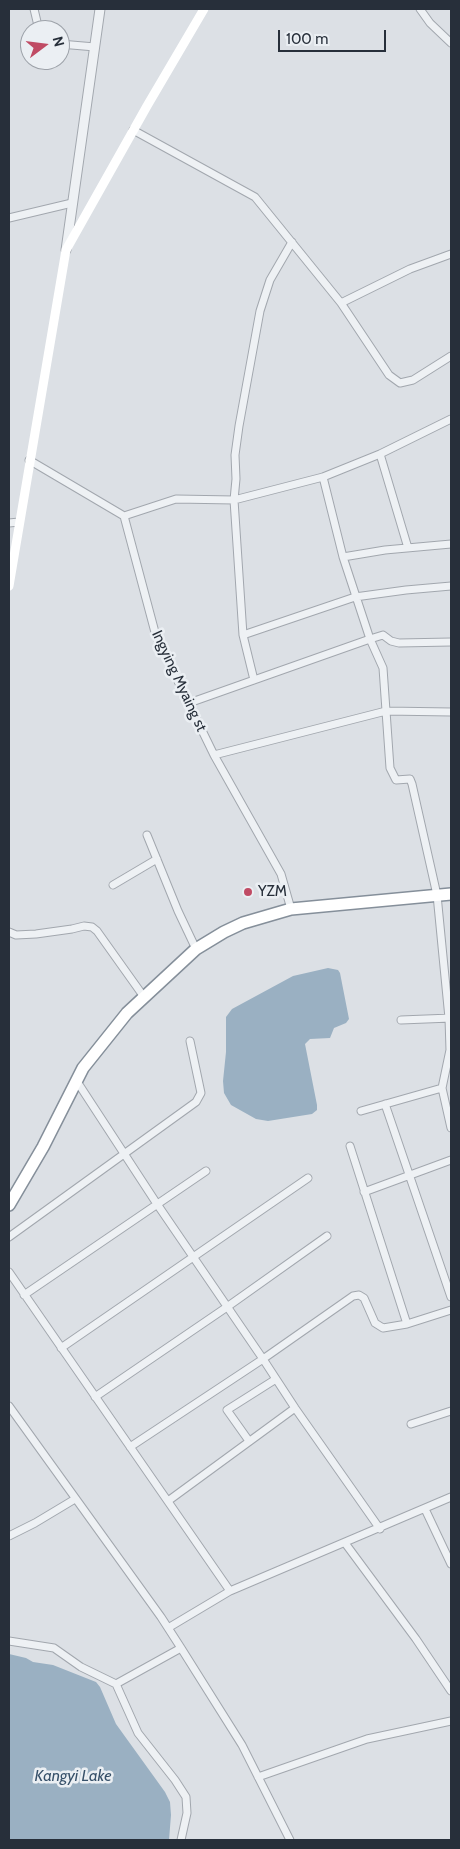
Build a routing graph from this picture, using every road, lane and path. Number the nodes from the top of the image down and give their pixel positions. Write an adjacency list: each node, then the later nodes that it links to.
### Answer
1 (100, 9): 6 (street)
2 (204, 9): 7 (main road)
3 (420, 9): 4 (street)
4 (451, 43)
5 (70, 45): 6 (street)
6 (95, 47): 8 (street)
7 (133, 130): 10 (street); 11 (main road)
8 (72, 203): 9 (street); 11 (street)
9 (9, 218)
10 (292, 242): 13 (street); 19 (street)
11 (66, 250): 17 (main road)
12 (451, 254): 13 (street)
13 (341, 303): 14 (street)
14 (451, 356)
15 (451, 419): 16 (street)
16 (380, 454): 18 (street); 24 (street)
17 (30, 460): 20 (street); 21 (main road)
18 (323, 477): 19 (street); 25 (street)
19 (234, 500): 20 (street); 29 (street)
20 (124, 516): 33 (street, Ingying Myaing st)
21 (19, 522): 22 (street); 26 (main road)
22 (9, 523)
23 (451, 544): 24 (street)
24 (408, 548): 25 (street)
25 (343, 557): 28 (street)
26 (9, 586)
27 (451, 586): 28 (street)
28 (355, 597): 29 (street); 30 (street)
29 (243, 635): 32 (street)
30 (370, 639): 31 (street); 32 (street); 34 (street)
31 (451, 642)
32 (254, 680): 33 (street)
33 (188, 703): 36 (street, Ingying Myaing st)
34 (386, 711): 35 (street); 36 (street); 41 (street)
35 (451, 712)
36 (214, 754): 42 (street, Ingying Myaing st)
37 (147, 835): 38 (street)
38 (157, 858): 39 (street); 44 (street)
39 (113, 885)
40 (451, 894): 41 (highway)
41 (437, 895): 42 (highway); 46 (street)
42 (291, 909): 44 (highway)
43 (9, 932): 45 (street)
44 (196, 949): 45 (highway)
45 (144, 997): 50 (highway)
46 (450, 1018): 47 (street); 49 (street)
47 (401, 1020)
48 (190, 1041): 56 (street)
49 (448, 1075): 51 (street)
50 (76, 1080): 56 (street); 63 (highway)
51 (442, 1088): 52 (street); 54 (street)
52 (385, 1104): 53 (street); 59 (street)
53 (362, 1111)
54 (451, 1128)
55 (350, 1146): 61 (street)
56 (124, 1154): 62 (street); 65 (street)
57 (451, 1160): 59 (street)
58 (206, 1171): 62 (street)
59 (410, 1176): 61 (street); 69 (street)
60 (308, 1178): 66 (street)
61 (364, 1192): 72 (street)
62 (156, 1204): 66 (street); 68 (street)
63 (9, 1205)
64 (327, 1236): 70 (street)
65 (9, 1237)
66 (194, 1256): 70 (street); 73 (street)
67 (9, 1272): 68 (street)
68 (24, 1295): 73 (street)
69 (451, 1297)
70 (227, 1307): 74 (street); 76 (street)
71 (451, 1310): 72 (street)
72 (407, 1324): 74 (street)
73 (61, 1348): 76 (street)
74 (263, 1359): 75 (street); 82 (street)
75 (276, 1379): 78 (street); 81 (street)
76 (95, 1397): 82 (street)
77 (9, 1406): 84 (street)
78 (294, 1408): 81 (street); 87 (street)
79 (451, 1411): 80 (street)
80 (411, 1424)
81 (249, 1440): 85 (street)
82 (130, 1447): 85 (street)
83 (451, 1497): 86 (street)
84 (75, 1499): 88 (street); 92 (street)
85 (168, 1501): 91 (street)
86 (424, 1509): 87 (street); 90 (street)
87 (380, 1529): 89 (street)
88 (9, 1536)
89 (345, 1543): 91 (street); 96 (street)
90 (451, 1564)
91 (230, 1592): 92 (street)
92 (168, 1628): 94 (street)
93 (9, 1641): 95 (street)
94 (181, 1648): 95 (street); 98 (street)
95 (116, 1684): 99 (street)
96 (451, 1691)
97 (451, 1721): 98 (street)
98 (258, 1777): 100 (street)
99 (181, 1840)
100 (290, 1840)

